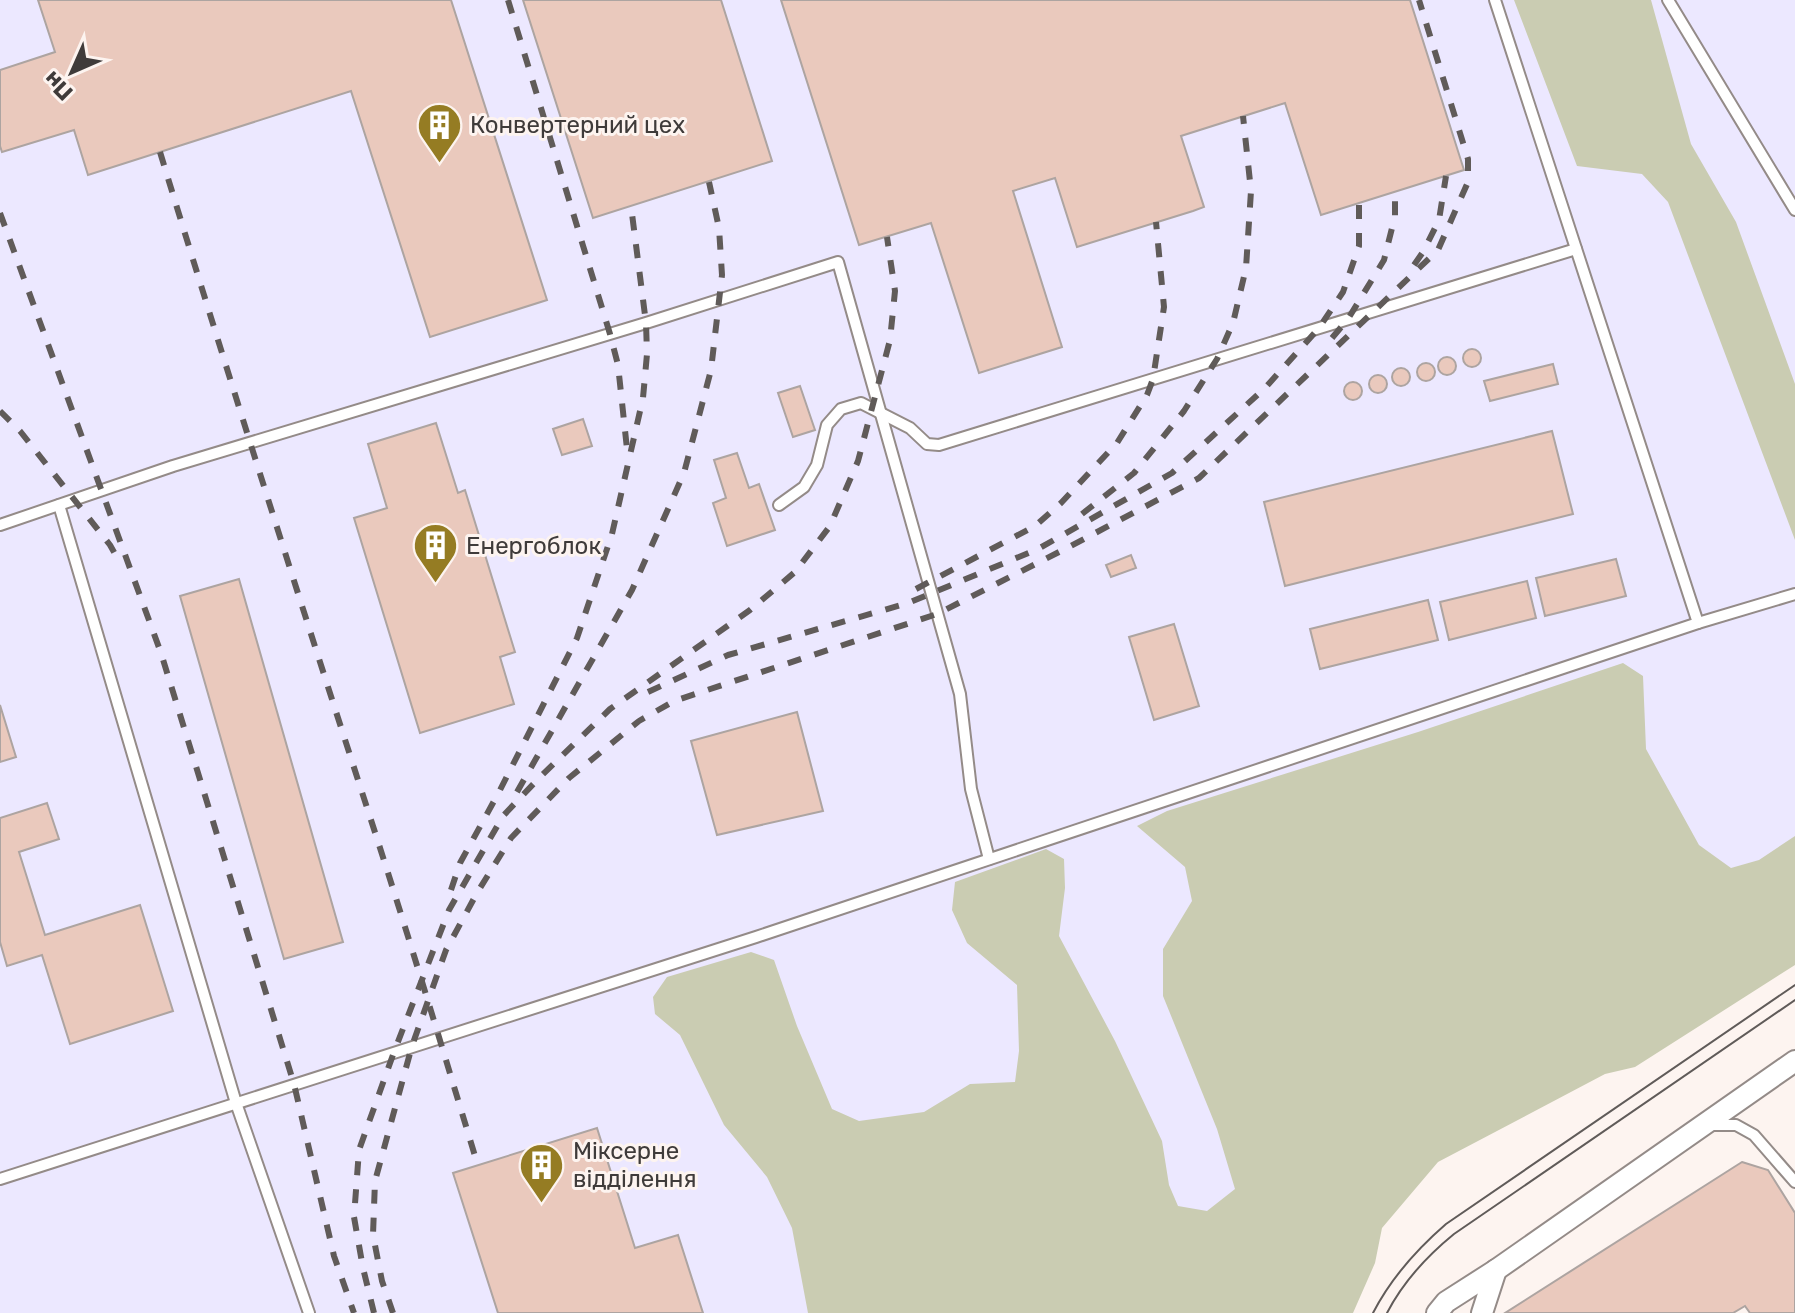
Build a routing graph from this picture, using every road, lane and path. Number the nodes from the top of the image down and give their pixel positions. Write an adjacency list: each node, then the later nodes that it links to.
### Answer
1 (1495, 0): 4 (lane)
2 (1668, 0): 3 (lane)
3 (1795, 210)
4 (1576, 249): 5 (lane); 10 (lane)
5 (881, 414): 6 (lane); 7 (lane); 11 (lane)
6 (59, 505): 8 (lane); 13 (lane)
7 (779, 505)
8 (0, 525)
9 (1795, 594): 10 (lane)
10 (1698, 623): 11 (lane)
11 (989, 859): 13 (lane)
12 (1795, 1061): 14 (street)
13 (236, 1103): 15 (lane); 18 (lane)
14 (1702, 1125): 16 (lane); 17 (street)
15 (0, 1179)
16 (1795, 1182)
17 (1496, 1270): 19 (street); 20 (street)
18 (309, 1313)
19 (1437, 1313)
20 (1482, 1313)

